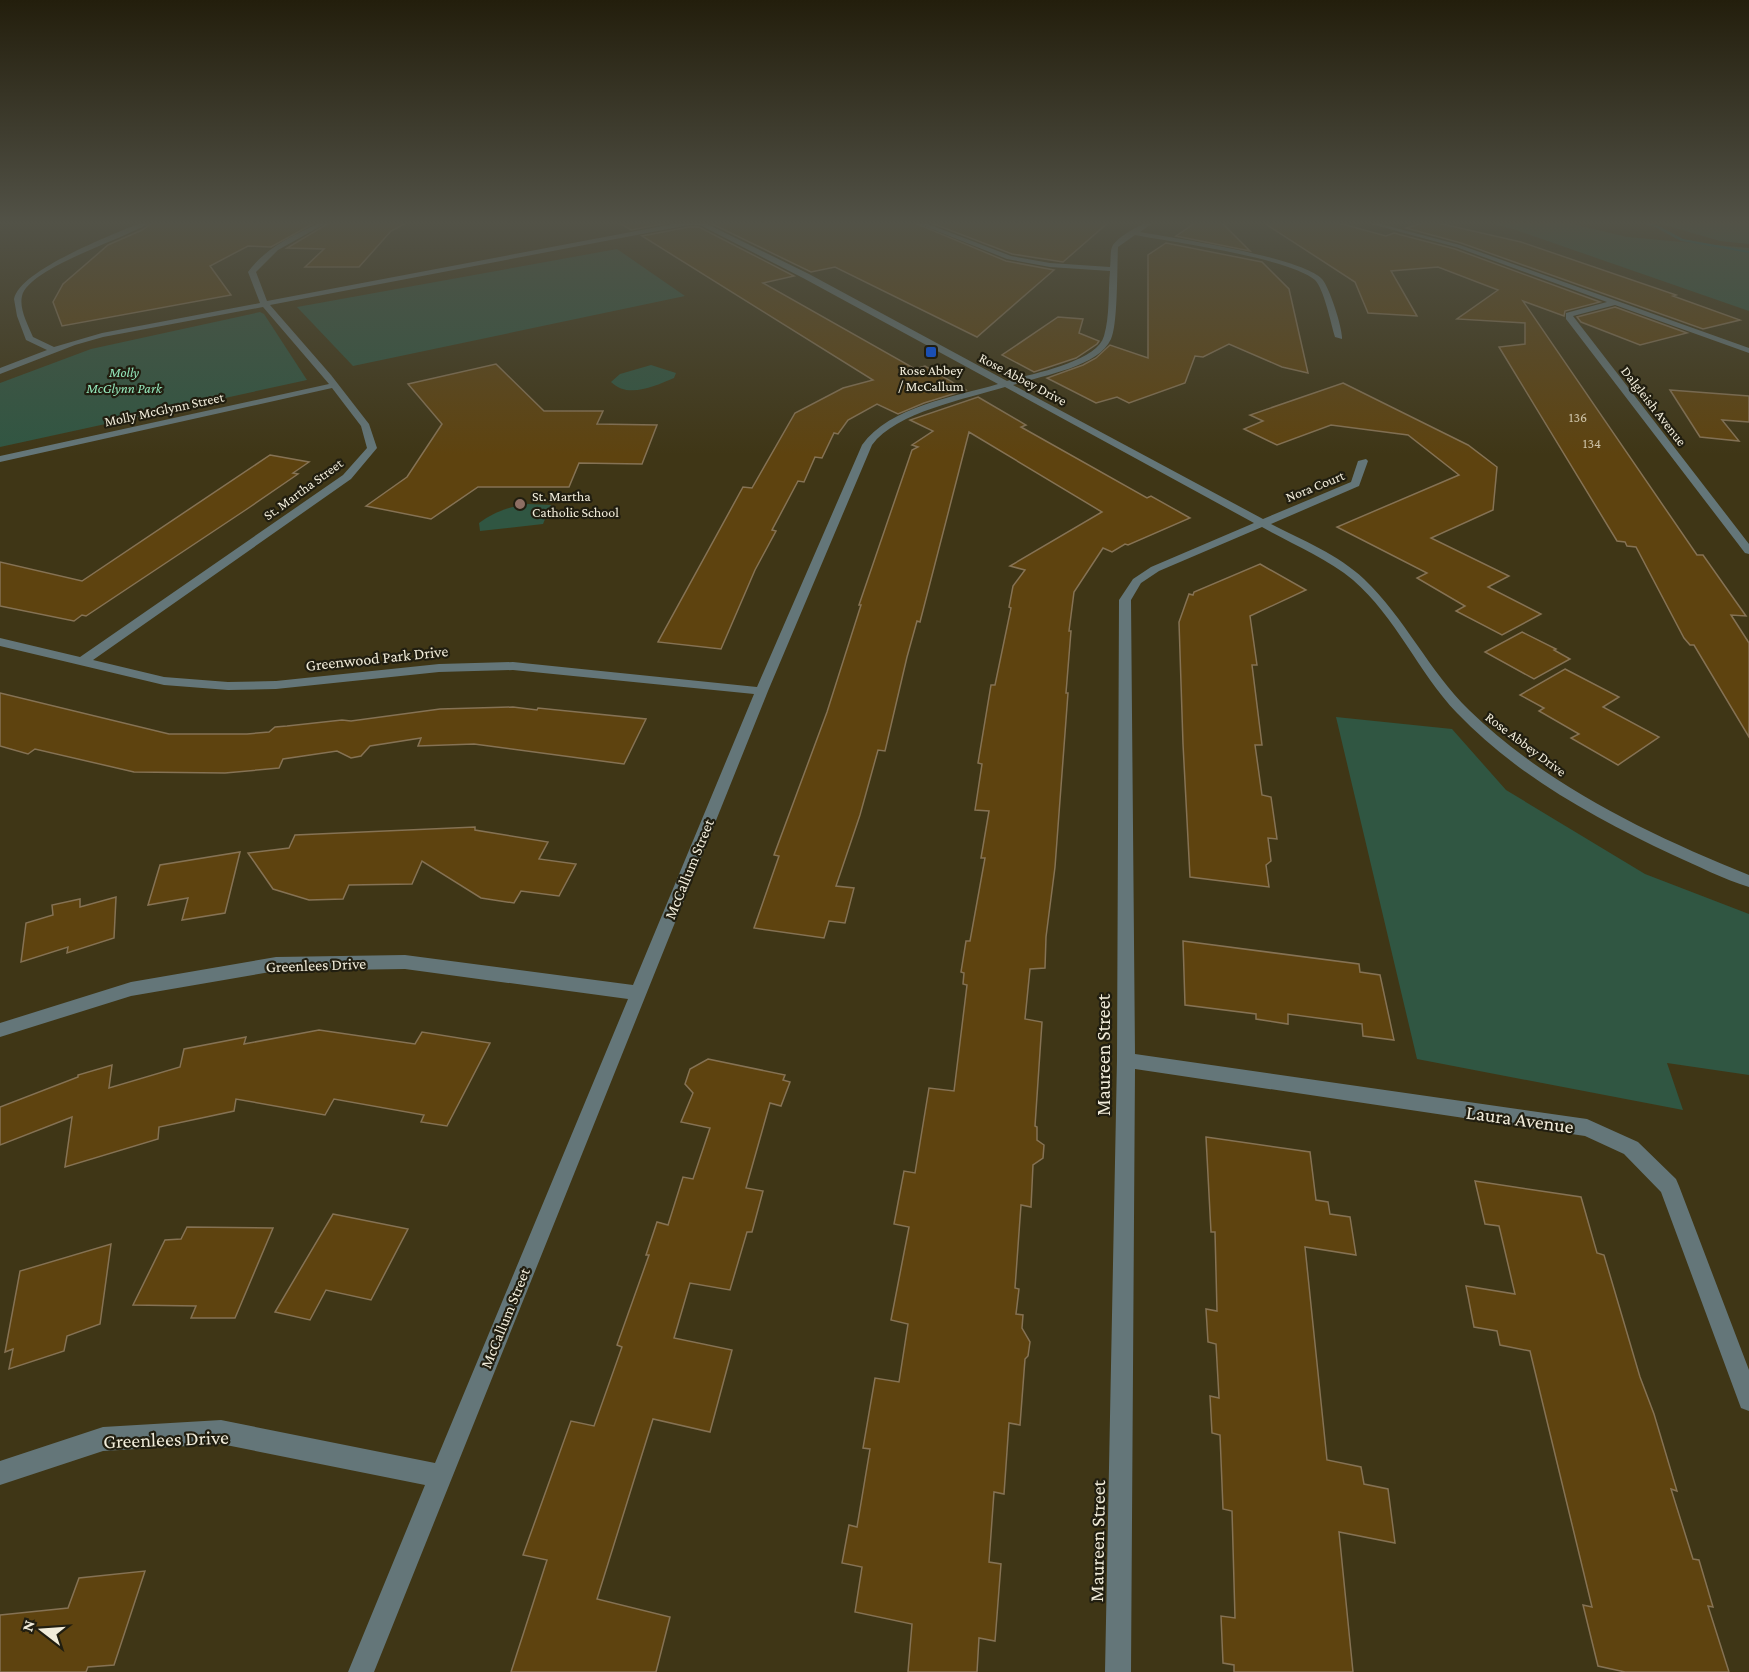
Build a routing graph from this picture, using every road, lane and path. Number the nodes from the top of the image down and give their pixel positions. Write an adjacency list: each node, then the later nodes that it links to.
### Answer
1 (19, 299): 11 (street)
2 (262, 299): 8 (street, St. Martha Street)
3 (285, 299): 8 (street, Rose Abbey Drive)
4 (848, 299): 14 (street, Rose Abbey Drive)
5 (1111, 299): 14 (street, McCallum Street)
6 (1326, 299): 10 (street)
7 (1605, 299): 9 (street)
8 (264, 303): 11 (street, Rose Abbey Drive); 15 (street, St. Martha Street)
9 (1616, 303): 12 (street); 19 (street, Dalgleish Avenue)
10 (1339, 337)
11 (53, 350): 13 (street, Rose Abbey Drive)
12 (1749, 351)
13 (0, 370)
14 (1004, 384): 18 (street, Rose Abbey Drive); 22 (street, McCallum Street)
15 (334, 385): 16 (street, Molly McGlynn Street); 21 (street, St. Martha Street)
16 (0, 459)
17 (1363, 461): 18 (street, Nora Court)
18 (1262, 522): 23 (street, Rose Abbey Drive); 26 (street, Maureen Street)
19 (1749, 551)
20 (0, 642): 21 (street, Greenwood Park Drive)
21 (82, 662): 22 (street, Greenwood Park Drive)
22 (762, 691): 24 (street, McCallum Street)
23 (1749, 881)
24 (638, 993): 25 (street, Greenlees Drive); 29 (street, McCallum Street)
25 (0, 1030)
26 (1126, 1060): 27 (street, Laura Avenue); 31 (street, Maureen Street)
27 (1749, 1400)
28 (0, 1473): 29 (street, Greenlees Drive)
29 (441, 1476): 30 (street, McCallum Street)
30 (361, 1672)
31 (1118, 1672)

